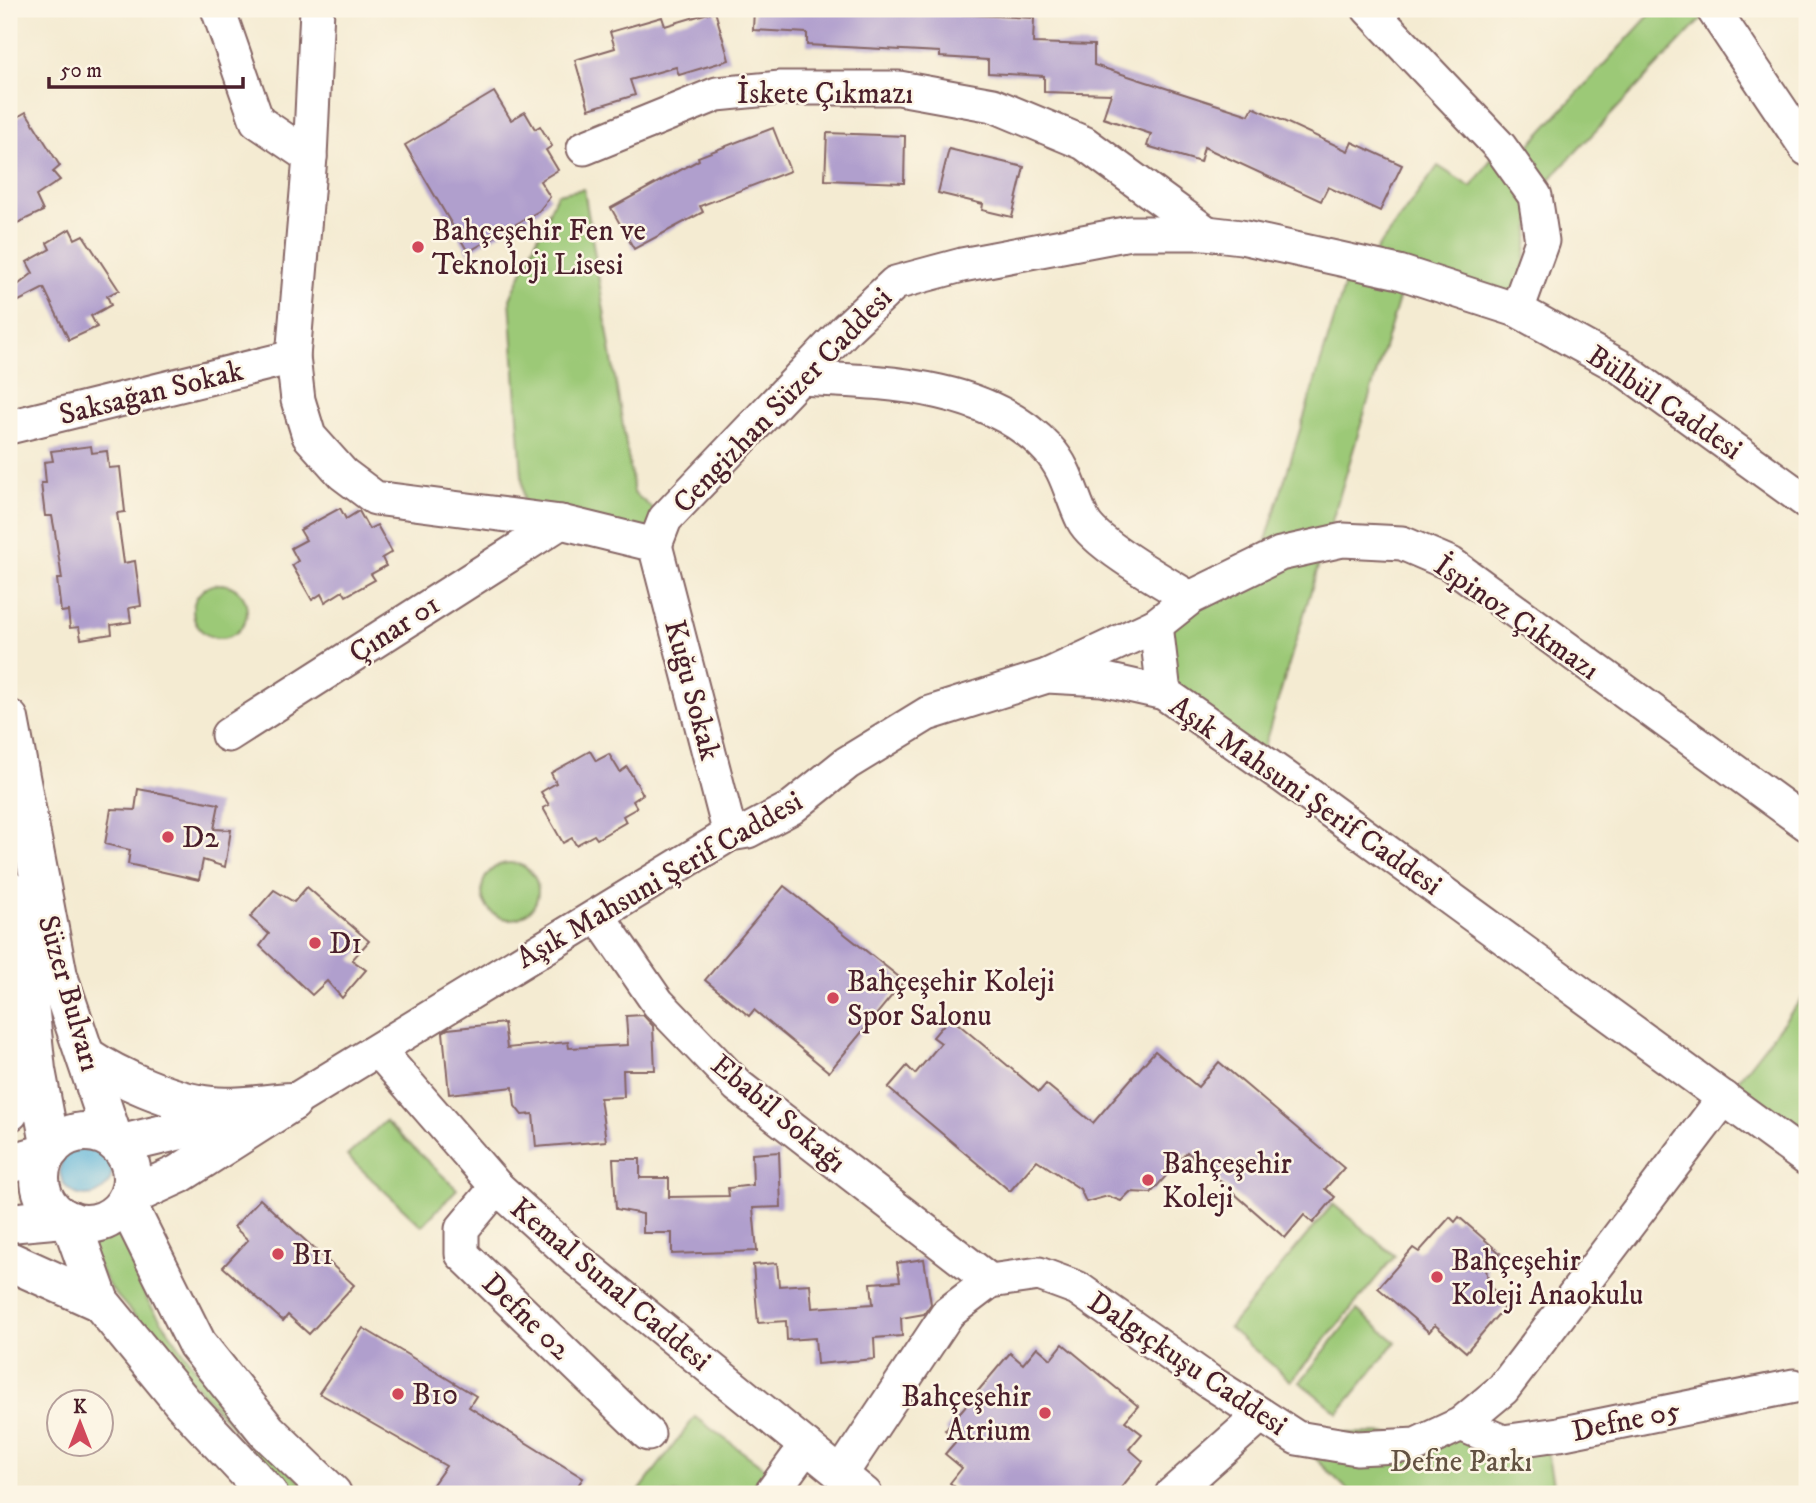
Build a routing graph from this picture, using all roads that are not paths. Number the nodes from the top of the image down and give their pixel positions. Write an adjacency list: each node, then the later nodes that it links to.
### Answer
1 (218, 9): 7 (street)
2 (317, 9): 7 (street, Cengizhan Süzer Caddesi)
3 (1369, 9): 9 (street)
4 (1713, 9): 6 (street)
5 (584, 148): 8 (street, İskete Çıkmazı)
6 (1807, 149)
7 (310, 157): 10 (street, Cengizhan Süzer Caddesi)
8 (1207, 233): 9 (street, Cengizhan Süzer Caddesi); 11 (street, Cengizhan Süzer Caddesi)
9 (1517, 310): 13 (street, Bülbül Caddesi)
10 (293, 357): 12 (street, Saksağan Sokak); 14 (street, Cengizhan Süzer Caddesi)
11 (799, 378): 15 (street, Cengizhan Süzer Caddesi); 16 (street)
12 (9, 427)
13 (1807, 502)
14 (561, 522): 15 (street, Cengizhan Süzer Caddesi); 21 (street, Çınar 01)
15 (655, 545): 23 (street, Kuğu Sokak)
16 (1190, 598): 17 (street, İspinoz Çıkmazı); 22 (street, İspinoz Çıkmazı)
17 (1156, 625): 18 (street, İspinoz Çıkmazı); 19 (street)
18 (1047, 676): 19 (street, Aşık Mahsuni Şerif Caddesi); 23 (street, Aşık Mahsuni Şerif Caddesi)
19 (1164, 693): 29 (street, Aşık Mahsuni Şerif Caddesi)
20 (9, 719): 28 (main road, Süzer Bulvarı)
21 (228, 735)
22 (1807, 824)
23 (730, 834): 25 (street, Aşık Mahsuni Şerif Caddesi)
24 (9, 891): 26 (main road, Süzer Bulvarı)
25 (598, 916): 27 (street, Aşık Mahsuni Şerif Caddesi); 41 (street, Ebabil Sokağı)
26 (31, 1030): 31 (main road); 33 (main road, Süzer Bulvarı)
27 (379, 1051): 30 (street, Aşık Mahsuni Şerif Caddesi); 36 (street, Kemal Sunal Caddesi)
28 (86, 1057): 30 (main road); 32 (main road, Süzer Bulvarı)
29 (1724, 1098): 34 (street, Aşık Mahsuni Şerif Caddesi); 45 (street, Dalgıçkuşu Caddesi)
30 (292, 1102): 32 (main road); 37 (main road)
31 (9, 1112)
32 (116, 1143): 33 (main road); 37 (main road)
33 (49, 1151): 35 (main road); 38 (main road)
34 (1807, 1159)
35 (9, 1164)
36 (497, 1187): 46 (street, Defne 02); 47 (street, Kemal Sunal Caddesi)
37 (127, 1200): 38 (main road); 50 (main road)
38 (67, 1220): 39 (main road); 42 (main road)
39 (9, 1223)
40 (9, 1261): 42 (main road)
41 (990, 1281): 44 (street, Dalgıçkuşu Caddesi); 48 (street, Dalgıçkuşu Caddesi)
42 (100, 1302): 49 (main road)
43 (1794, 1386): 45 (street, Defne 05)
44 (1261, 1415): 45 (street, Dalgıçkuşu Caddesi); 52 (street)
45 (1461, 1424)
46 (648, 1434)
47 (806, 1446): 48 (street, Kemal Sunal Caddesi); 51 (street)
48 (853, 1484)
49 (268, 1494)
50 (332, 1494)
51 (771, 1494)
52 (1172, 1494)

